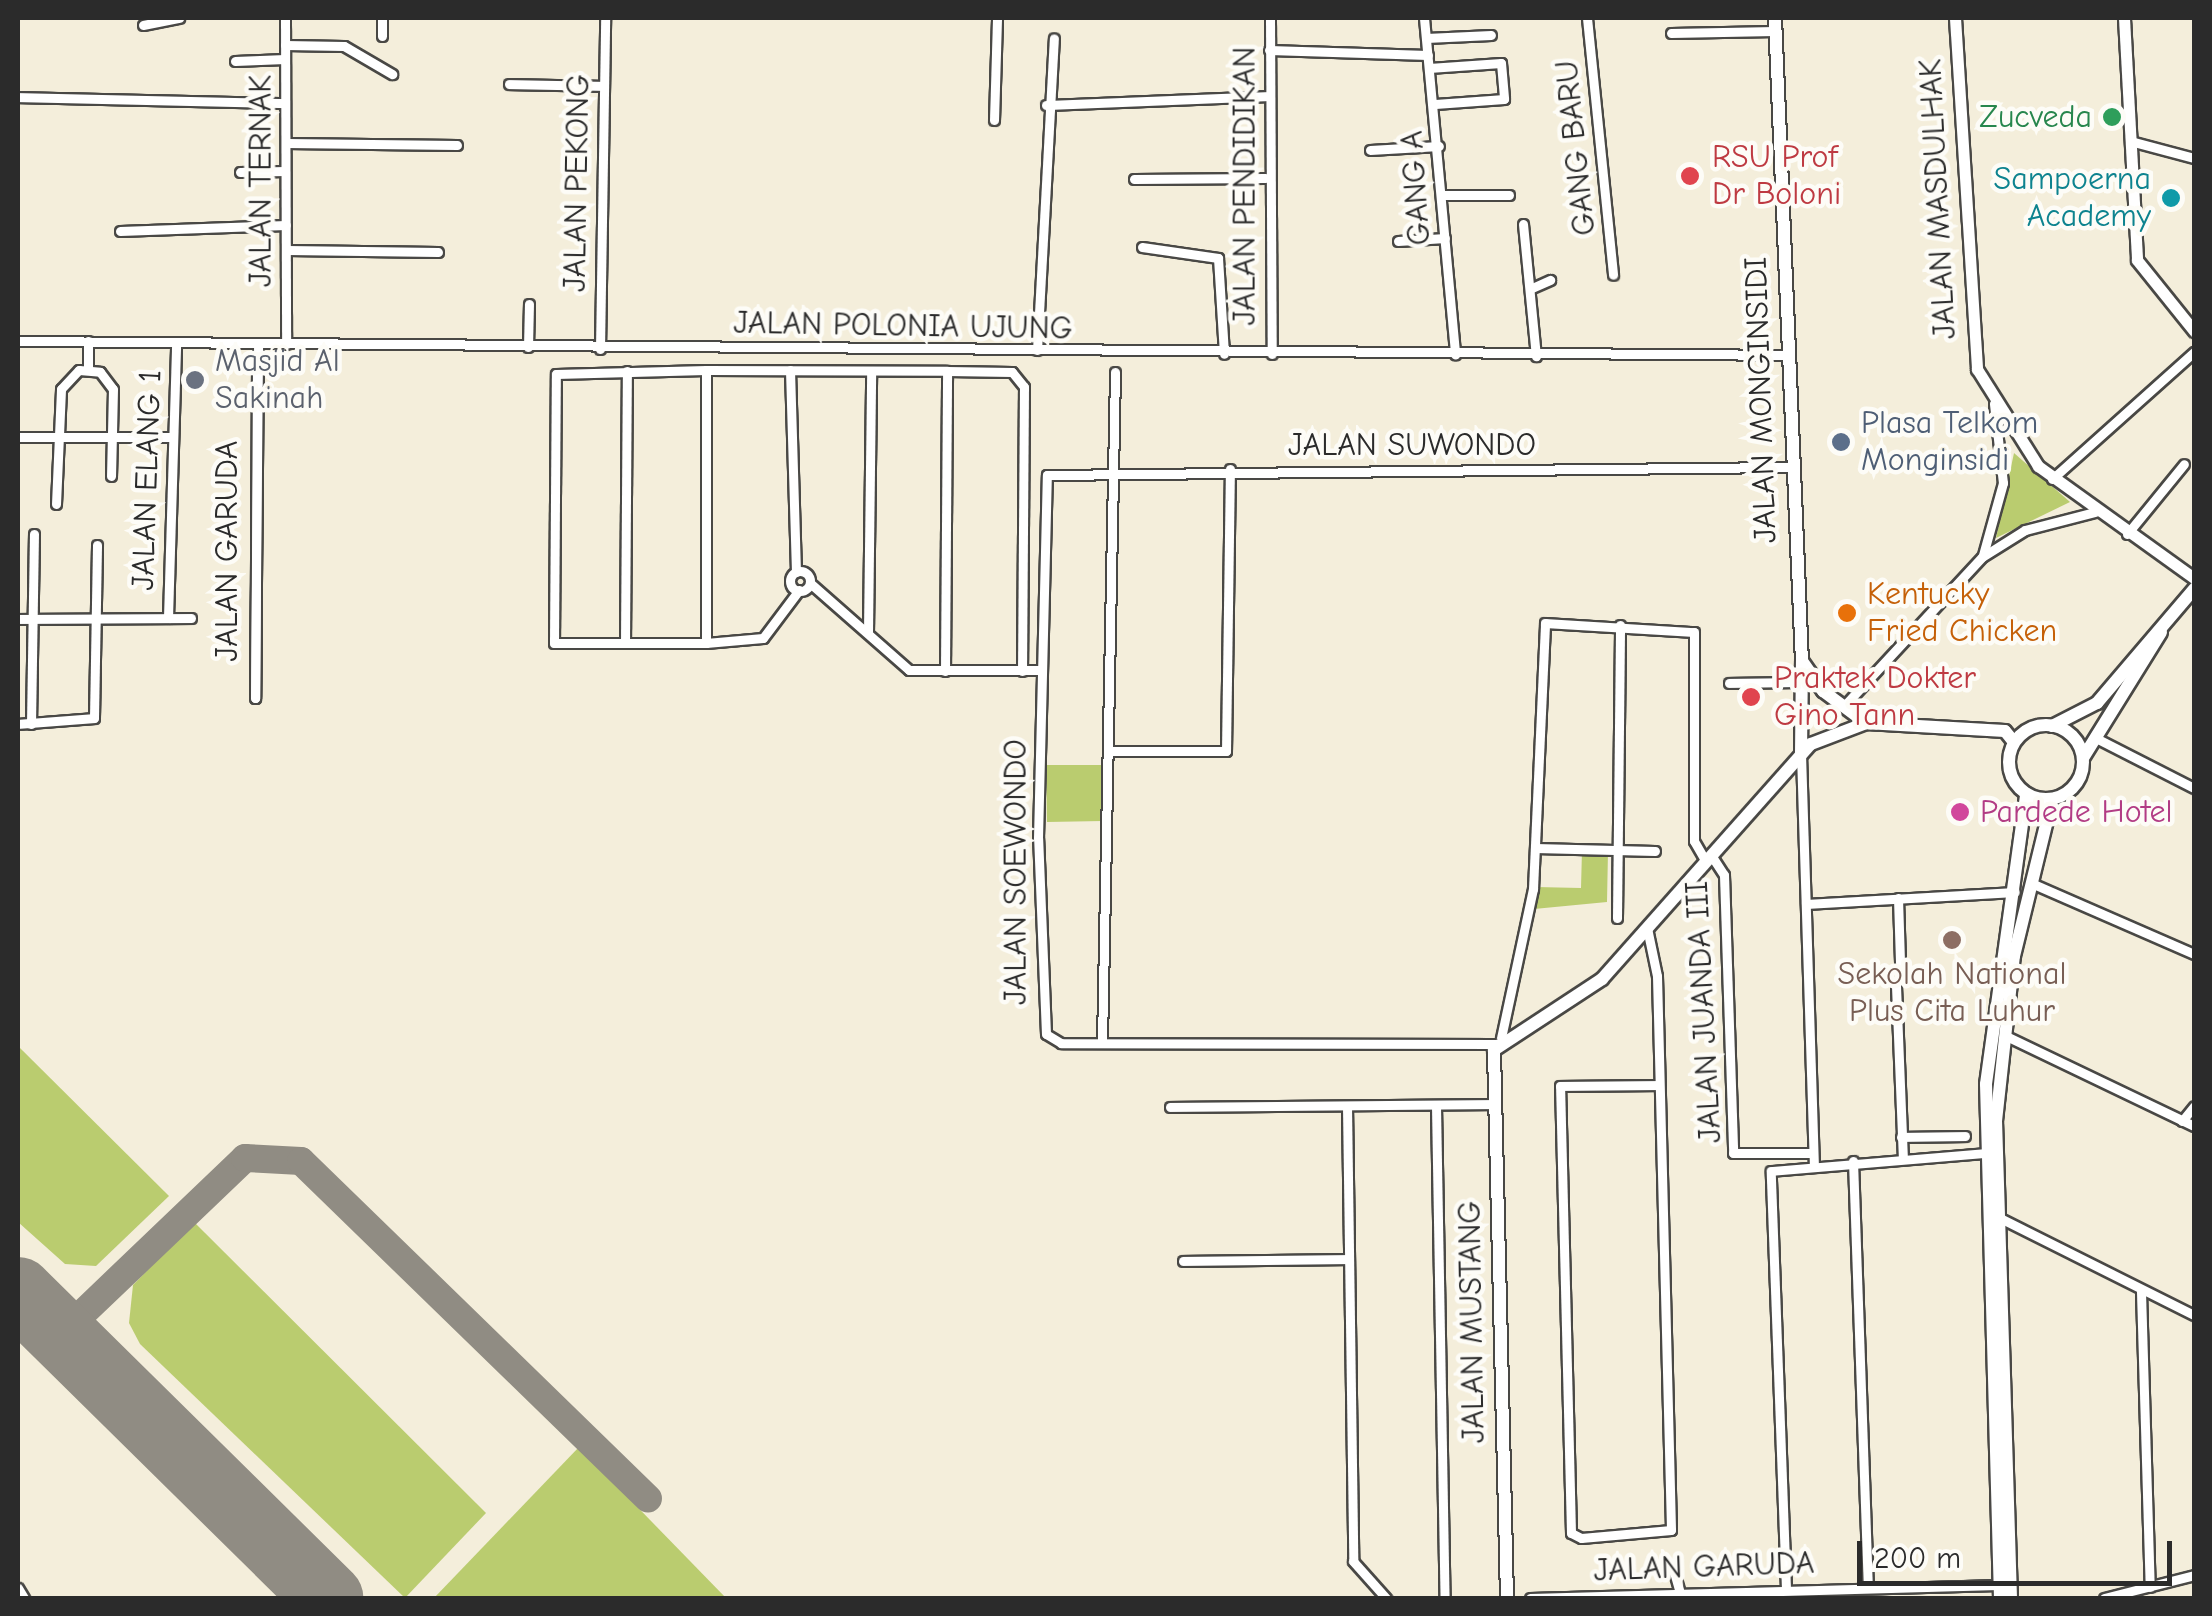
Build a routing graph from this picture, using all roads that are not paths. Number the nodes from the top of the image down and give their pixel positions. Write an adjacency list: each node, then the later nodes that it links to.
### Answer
1 (179, 18): 12 (street)
2 (285, 18): 18 (street, JALAN TERNAK)
3 (382, 18): 15 (street)
4 (605, 18): 26 (street, JALAN PEKONG)
5 (998, 18): 32 (street)
6 (1270, 18): 19 (street, JALAN PENDIDIKAN)
7 (1424, 18): 17 (street, GANG A)
8 (1587, 18): 53 (street, GANG BARU)
9 (1955, 18): 79 (street, JALAN MASDULHAK)
10 (2124, 18): 33 (street)
11 (1775, 24): 13 (street); 70 (main road, JALAN MONGINSIDI)
12 (143, 25)
13 (1671, 33)
14 (1491, 34): 17 (street)
15 (382, 36)
16 (1054, 38): 31 (street)
17 (1426, 38): 20 (street, GANG A)
18 (285, 46): 21 (street, JALAN TERNAK); 24 (street)
19 (1269, 50): 20 (street); 27 (street, JALAN PENDIDIKAN)
20 (1428, 54): 23 (street, GANG A)
21 (285, 59): 22 (street); 29 (street, JALAN TERNAK)
22 (235, 61)
23 (1428, 68): 30 (street, GANG A); 30 (street)
24 (392, 74)
25 (509, 84): 26 (street)
26 (604, 86): 64 (street, JALAN PEKONG)
27 (1266, 96): 31 (street); 41 (street, JALAN PENDIDIKAN)
28 (18, 97): 29 (street)
29 (285, 103): 34 (street, JALAN TERNAK)
30 (1435, 104): 36 (street, GANG A)
31 (1046, 105): 65 (street)
32 (994, 120)
33 (2134, 142): 38 (street); 57 (street)
34 (286, 144): 35 (street); 39 (street, JALAN TERNAK)
35 (457, 145)
36 (1438, 146): 37 (street); 43 (street, GANG A)
37 (1370, 150)
38 (2194, 158)
39 (286, 171): 40 (street); 46 (street, JALAN TERNAK)
40 (240, 172)
41 (1265, 178): 42 (street); 68 (street, JALAN PENDIDIKAN)
42 (1134, 179)
43 (1443, 195): 44 (street); 48 (street, GANG A)
44 (1509, 196)
45 (1522, 224): 55 (street)
46 (286, 225): 47 (street); 51 (street, JALAN TERNAK)
47 (120, 231)
48 (1445, 238): 49 (street); 69 (street, GANG A)
49 (1398, 241)
50 (1142, 247): 67 (street)
51 (286, 250): 52 (street); 62 (street, JALAN TERNAK)
52 (438, 252)
53 (1613, 274)
54 (1550, 280): 55 (street)
55 (1532, 288): 71 (street)
56 (529, 304): 63 (street)
57 (2194, 331)
58 (88, 341): 59 (street, JALAN POLONIA UJUNG); 60 (street, JALAN POLONIA UJUNG); 72 (street)
59 (18, 342)
60 (176, 343): 61 (street, JALAN POLONIA UJUNG); 83 (street, JALAN ELANG 1)
61 (258, 344): 62 (street, JALAN POLONIA UJUNG); 102 (street, JALAN GARUDA)
62 (286, 344): 63 (street, JALAN POLONIA UJUNG)
63 (528, 347): 64 (street, JALAN POLONIA UJUNG)
64 (600, 348): 65 (street, JALAN POLONIA UJUNG)
65 (1037, 350): 67 (street, JALAN POLONIA UJUNG)
66 (2194, 352): 89 (street)
67 (1224, 354): 68 (street, JALAN POLONIA UJUNG)
68 (1272, 354): 69 (street, JALAN POLONIA UJUNG)
69 (1455, 355): 71 (street, JALAN POLONIA UJUNG)
70 (1788, 355): 71 (street, JALAN POLONIA UJUNG); 85 (main road, JALAN MONGINSIDI)
71 (1536, 356)
72 (88, 368): 81 (street); 82 (street)
73 (627, 370): 74 (street); 111 (street); 111 (street)
74 (706, 370): 75 (street); 112 (street)
75 (790, 370): 77 (street); 97 (street)
76 (947, 371): 77 (street); 115 (street); 116 (street)
77 (870, 372): 110 (street)
78 (1116, 372): 87 (street)
79 (1994, 404): 89 (street, JALAN MASDULHAK); 96 (street)
80 (18, 437): 81 (street)
81 (58, 437): 82 (street); 91 (street)
82 (113, 437): 83 (street); 88 (street)
83 (174, 437): 103 (street, JALAN ELANG 1)
84 (2184, 464): 94 (street)
85 (1790, 467): 86 (street, JALAN SUWONDO); 113 (main road, JALAN MONGINSIDI)
86 (1230, 469): 87 (street, JALAN SUWONDO); 126 (street)
87 (1111, 470): 90 (street, JALAN SUWONDO); 126 (street)
88 (112, 476)
89 (2052, 479): 92 (street, JALAN MASDULHAK)
90 (1044, 486): 114 (street, JALAN SOEWONDO)
91 (56, 504)
92 (2095, 512): 94 (street, JALAN MASDULHAK); 96 (street)
93 (34, 534): 106 (street)
94 (2127, 534): 98 (street, JALAN MASDULHAK)
95 (97, 545): 107 (street)
96 (1982, 557): 119 (street)
97 (796, 572): 99 (street); 101 (street)
98 (2194, 578)
99 (810, 583): 101 (street); 110 (street)
100 (2194, 589): 109 (main road)
101 (799, 590): 112 (street)
102 (256, 616): 102 (street, JALAN GARUDA)
103 (168, 618): 104 (street); 107 (street)
104 (192, 618)
105 (18, 619): 106 (street)
106 (33, 619): 107 (street); 122 (street)
107 (98, 620): 122 (street)
108 (1620, 625): 132 (street); 133 (street); 135 (street)
109 (2165, 626): 123 (main road); 124 (main road)
110 (868, 632): 115 (street)
111 (625, 643): 112 (street)
112 (706, 643)
113 (1802, 661): 117 (main road, JALAN MONGINSIDI); 119 (main road)
114 (1040, 670): 116 (street); 147 (street, JALAN SOEWONDO)
115 (945, 671): 116 (street)
116 (1022, 671)
117 (1796, 682): 118 (street); 127 (main road, JALAN MONGINSIDI)
118 (1729, 683)
119 (1843, 707): 120 (main road)
120 (1866, 722): 125 (main road); 127 (main road)
121 (18, 724): 122 (street)
122 (31, 724)
123 (2052, 726): 125 (main road); 128 (main road)
124 (2094, 737): 128 (main road); 129 (street)
125 (2014, 742): 130 (main road)
126 (1109, 751): 147 (street)
127 (1801, 754): 135 (main road); 139 (street, JALAN MONGINSIDI)
128 (2083, 758): 131 (main road)
129 (2194, 788)
130 (2026, 794): 131 (main road); 137 (main road)
131 (2052, 800): 136 (main road)
132 (1535, 848): 133 (street); 146 (street)
133 (1619, 848): 134 (street); 140 (street)
134 (1656, 851)
135 (1708, 857): 141 (main road); 159 (street, JALAN JUANDA III)
136 (2030, 883): 142 (street); 145 (main road)
137 (2015, 892): 138 (street); 158 (main road)
138 (1898, 898): 139 (street); 143 (street)
139 (1806, 904): 159 (street, JALAN MONGINSIDI)
140 (1617, 918)
141 (1647, 926): 146 (main road); 148 (street)
142 (2194, 954)
143 (1900, 964)
144 (1896, 986): 157 (street)
145 (2002, 1034): 154 (street); 162 (main road)
146 (1499, 1041): 147 (street); 149 (main road, JALAN MUSTANG)
147 (1102, 1043)
148 (1658, 1085): 148 (street)
149 (1495, 1104): 151 (street); 178 (main road, JALAN MUSTANG)
150 (1348, 1106): 151 (street); 153 (street); 163 (street)
151 (1436, 1106): 177 (street)
152 (2194, 1106): 154 (street)
153 (1170, 1107)
154 (2182, 1120): 155 (street)
155 (2194, 1126)
156 (1965, 1136): 157 (street)
157 (1901, 1137): 160 (street)
158 (1985, 1153): 160 (street); 174 (main road)
159 (1813, 1158): 161 (street); 172 (street)
160 (1902, 1158): 161 (street)
161 (1853, 1160): 171 (street)
162 (1998, 1217): 165 (street); 180 (main road)
163 (1349, 1259): 164 (street); 176 (street)
164 (1183, 1260)
165 (2141, 1292): 166 (street); 169 (street)
166 (2194, 1315)
167 (1672, 1565): 173 (street)
168 (2194, 1575): 169 (street)
169 (2150, 1587): 181 (street)
170 (18, 1588): 175 (street)
171 (1868, 1588): 172 (street, JALAN GARUDA); 174 (street, JALAN GARUDA)
172 (1786, 1589): 173 (street, JALAN GARUDA)
173 (1679, 1590): 179 (street, JALAN GARUDA)
174 (2000, 1592)
175 (24, 1598)
176 (1386, 1598)
177 (1446, 1598)
178 (1507, 1598)
179 (1530, 1598)
180 (2011, 1598)
181 (2104, 1598)

